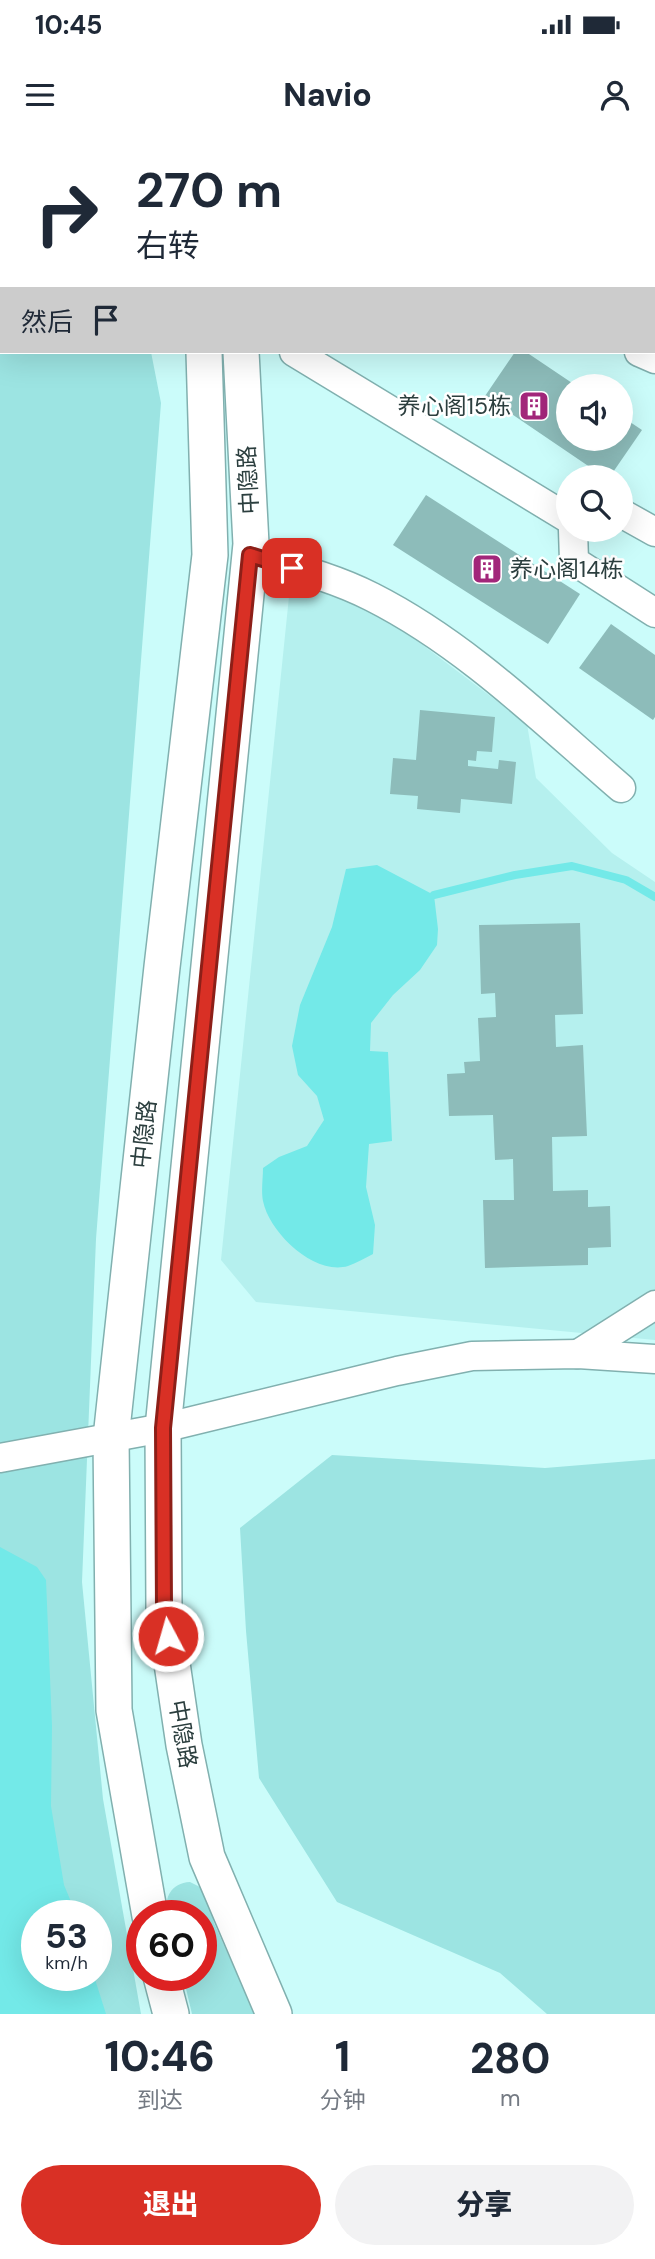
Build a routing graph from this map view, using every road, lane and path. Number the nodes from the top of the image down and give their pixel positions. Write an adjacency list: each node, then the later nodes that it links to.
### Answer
1 (204, 354): 15 (main road, 中隐路)
2 (241, 354): 8 (main road, 中隐路)
3 (297, 354): 4 (street)
4 (556, 511)
5 (633, 520): 6 (street)
6 (655, 532)
7 (573, 542): 9 (street)
8 (250, 555): 10 (street); 14 (main road, 中隐路)
9 (655, 613)
10 (621, 788)
11 (655, 1305): 12 (street)
12 (578, 1354): 13 (street); 14 (street)
13 (655, 1359)
14 (163, 1428): 15 (street); 20 (main road, 中隐路)
15 (111, 1438): 16 (street); 17 (main road, 中隐路)
16 (0, 1458)
17 (147, 1900)
18 (165, 1991): 19 (main road)
19 (172, 2014)
20 (274, 2014)

